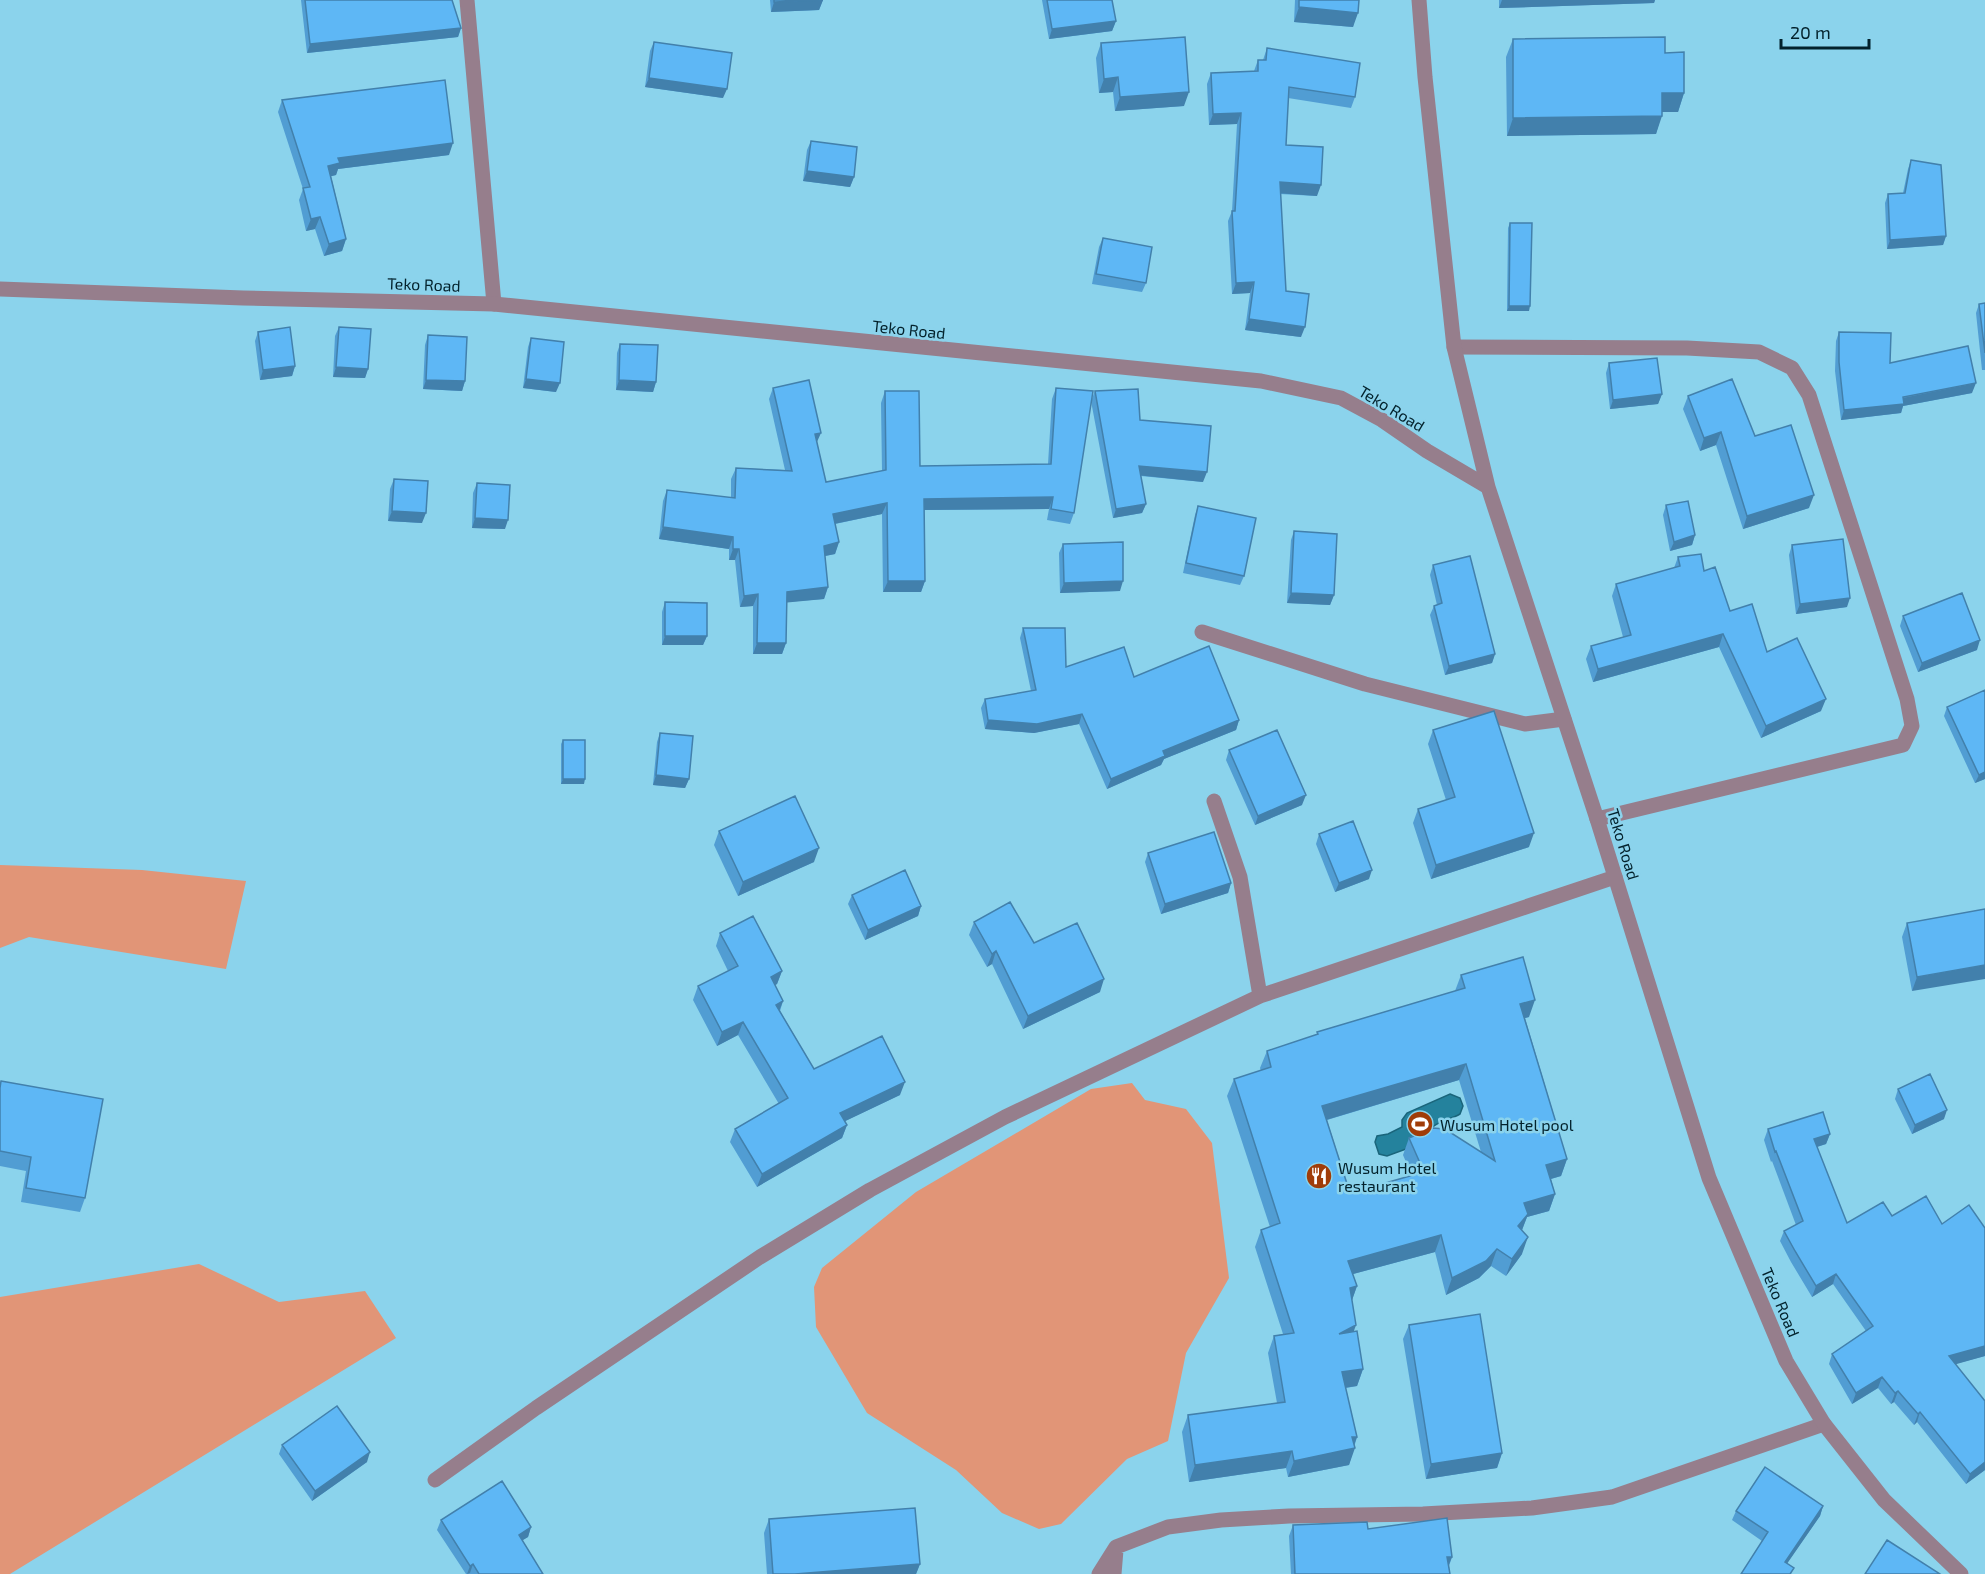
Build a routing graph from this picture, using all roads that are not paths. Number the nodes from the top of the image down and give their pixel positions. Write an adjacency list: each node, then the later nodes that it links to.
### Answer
1 (467, 0): 4 (street)
2 (1419, 0): 5 (street)
3 (0, 288): 4 (street, Teko Road)
4 (494, 304): 6 (street, Teko Road)
5 (1454, 347): 6 (street); 10 (street)
6 (1488, 488): 8 (street, Teko Road)
7 (1202, 632): 8 (street)
8 (1564, 719): 10 (street, Teko Road)
9 (1214, 801): 12 (street)
10 (1597, 819): 11 (street, Teko Road)
11 (1615, 877): 12 (street); 13 (street, Teko Road)
12 (1260, 996): 14 (street)
13 (1824, 1424): 15 (street); 18 (street, Teko Road)
14 (435, 1480)
15 (1116, 1547): 16 (street); 17 (street)
16 (1099, 1574)
17 (1114, 1574)
18 (1961, 1574)

